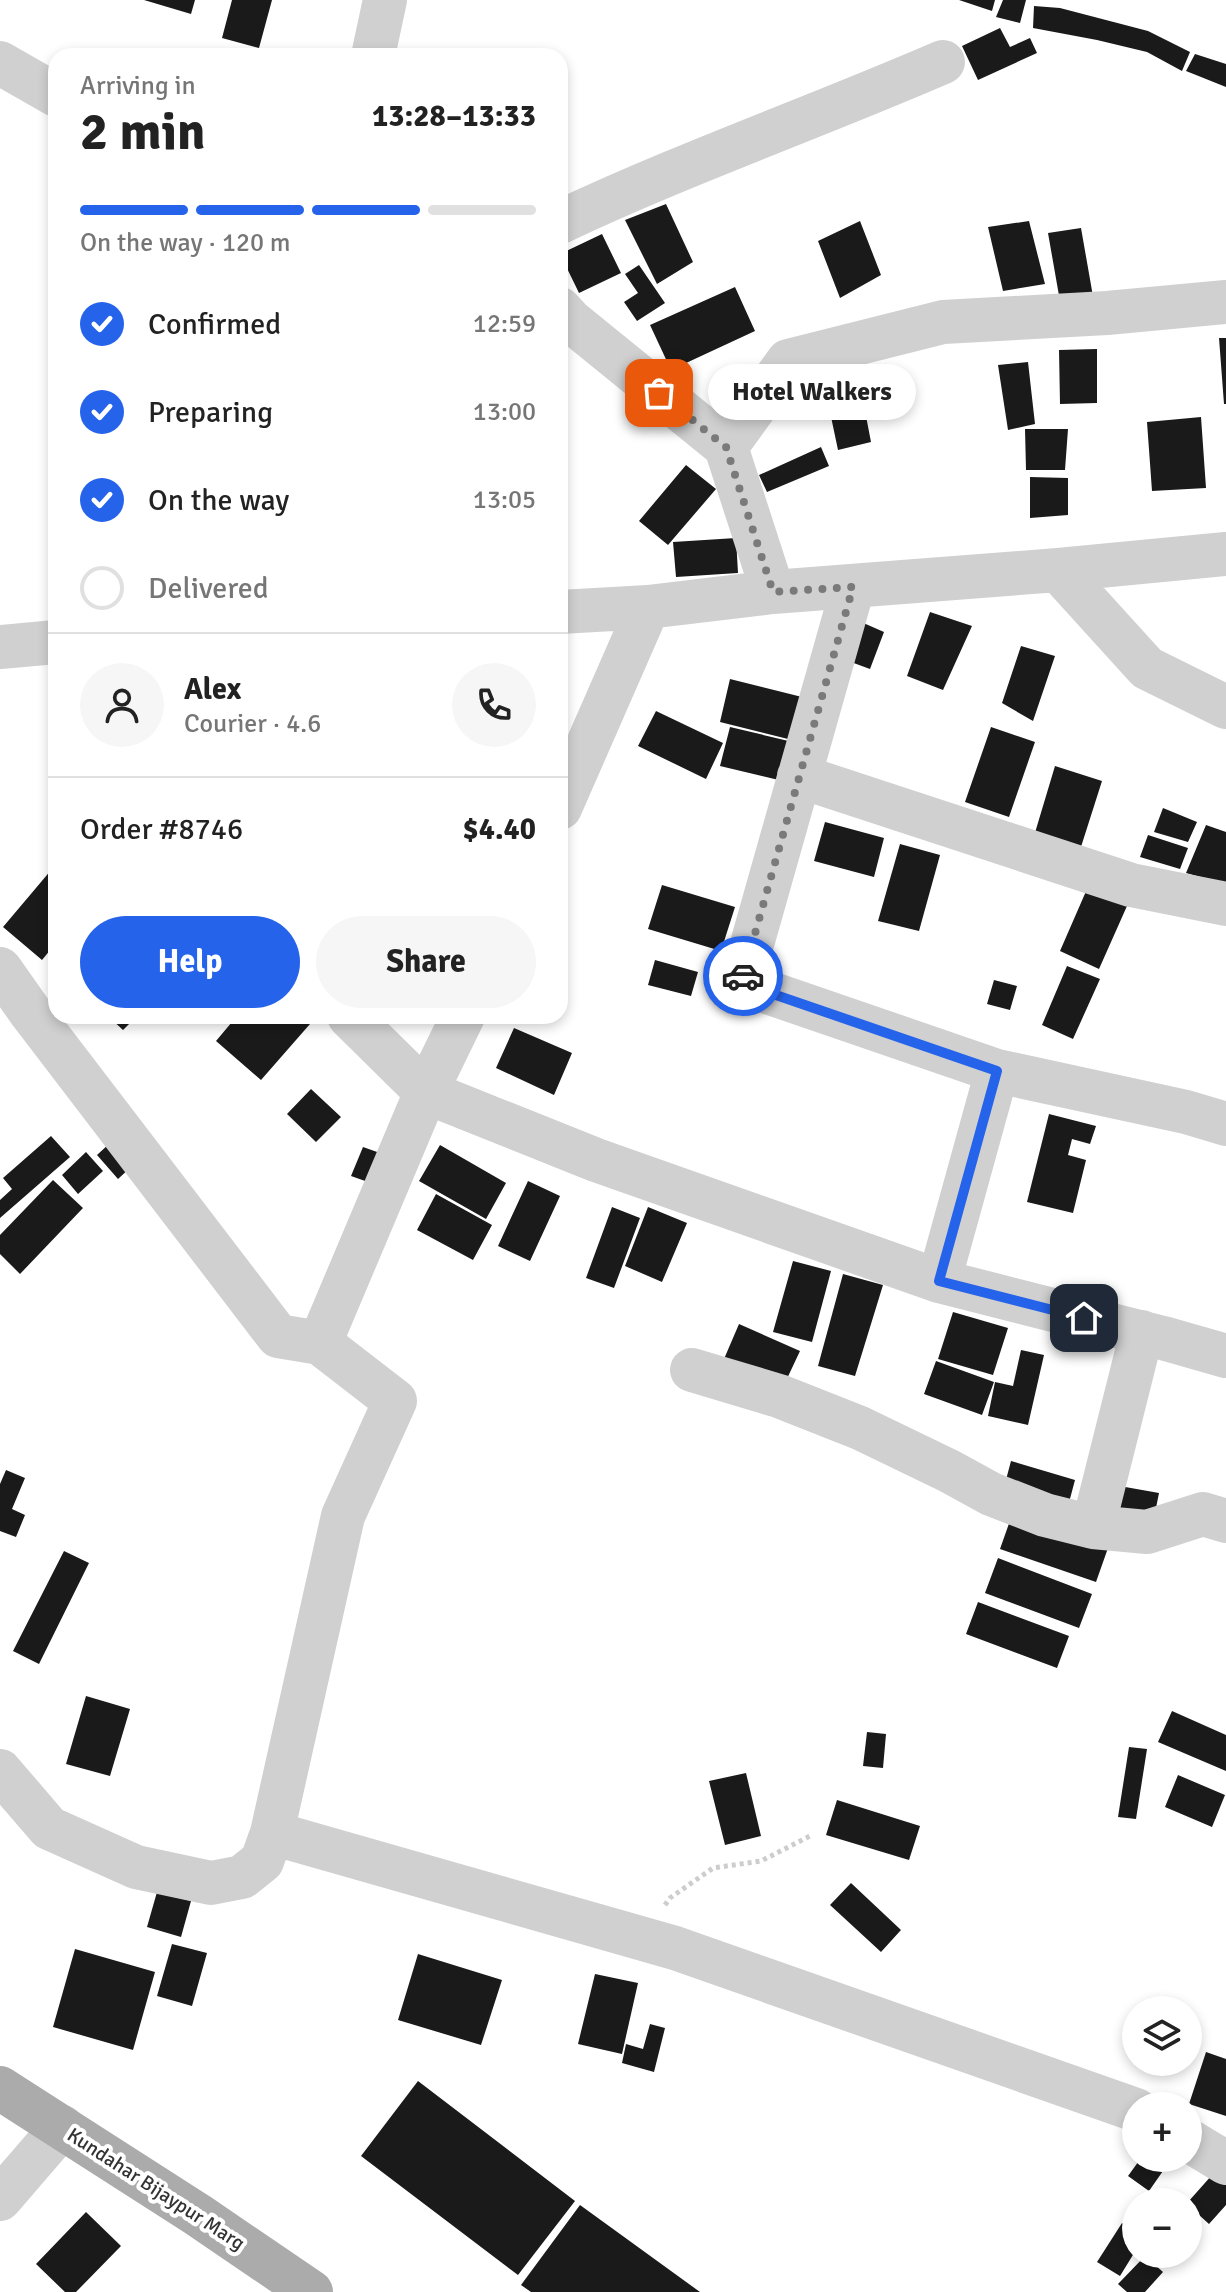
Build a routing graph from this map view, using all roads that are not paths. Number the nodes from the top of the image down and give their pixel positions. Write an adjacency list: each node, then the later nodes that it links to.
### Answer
1 (385, 0): 2 (street)
2 (375, 48)
3 (943, 62): 6 (street)
4 (0, 63): 5 (street)
5 (48, 90)
6 (568, 218)
7 (1226, 302): 9 (street)
8 (568, 318): 9 (street)
9 (726, 447): 13 (street)
10 (1226, 554): 11 (street)
11 (1058, 570): 12 (street); 18 (street)
12 (853, 587): 13 (street); 19 (street)
13 (773, 592): 14 (street)
14 (648, 607): 15 (street); 20 (street)
15 (568, 612)
16 (48, 643): 17 (street)
17 (0, 647)
18 (1226, 707)
19 (799, 776): 21 (street); 25 (street)
20 (568, 790)
21 (1226, 904)
22 (0, 969): 30 (street)
23 (357, 1024): 26 (street)
24 (459, 1024): 26 (street)
25 (997, 1071): 27 (street); 28 (street)
26 (426, 1092): 28 (street); 30 (street)
27 (1226, 1124)
28 (939, 1281): 29 (street)
29 (1142, 1332): 31 (street); 34 (street)
30 (320, 1343): 36 (street)
31 (1226, 1356)
32 (692, 1370): 34 (street)
33 (1226, 1521): 34 (street)
34 (1093, 1527)
35 (0, 1771): 36 (street)
36 (272, 1833): 38 (street)
37 (0, 2088): 39 (main road, Kundahar Bijaypur Marg)
38 (1122, 2105)
39 (62, 2127): 42 (street); 43 (main road, Kundahar Bijaypur Marg)
40 (1202, 2148): 41 (street)
41 (1226, 2163)
42 (0, 2199)
43 (311, 2292)

